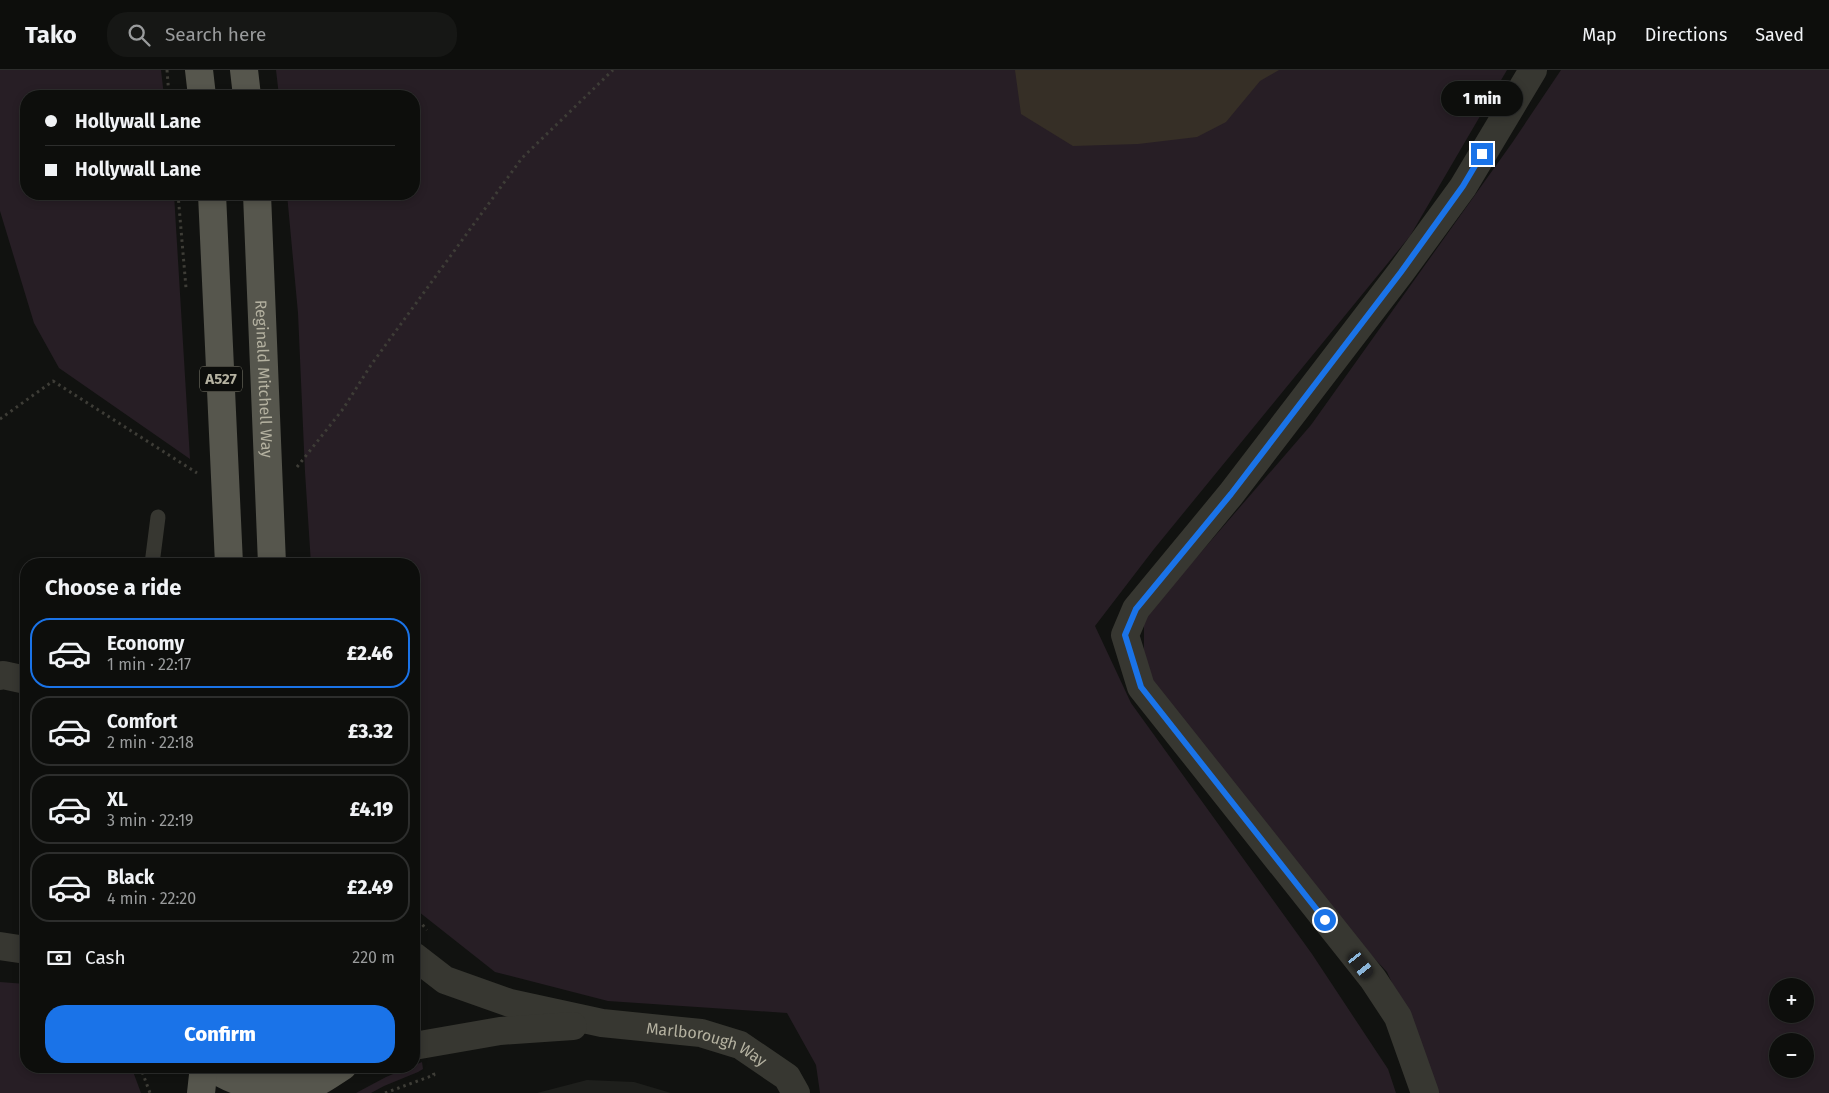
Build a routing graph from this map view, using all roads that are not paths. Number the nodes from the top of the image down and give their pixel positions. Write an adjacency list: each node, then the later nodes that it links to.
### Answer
1 (199, 70): 4 (main road)
2 (244, 70): 5 (main road)
3 (1533, 70): 25 (street)
4 (201, 90)
5 (246, 90)
6 (212, 200): 10 (main road, A527)
7 (257, 200): 11 (main road, Reginald Mitchell Way / A527)
8 (158, 517): 9 (lane)
9 (153, 558)
10 (229, 558)
11 (272, 558)
12 (0, 676): 13 (street)
13 (20, 679)
14 (0, 946): 15 (street)
15 (20, 949)
16 (420, 961): 17 (street, Marlborough Way)
17 (602, 1023): 18 (street, Marlborough Way); 24 (street, Marlborough Way)
18 (423, 1055)
19 (203, 1073): 23 (main road)
20 (221, 1073): 22 (main road)
21 (334, 1073): 22 (main road)
22 (314, 1088)
23 (201, 1093)
24 (796, 1093)
25 (1425, 1093)

